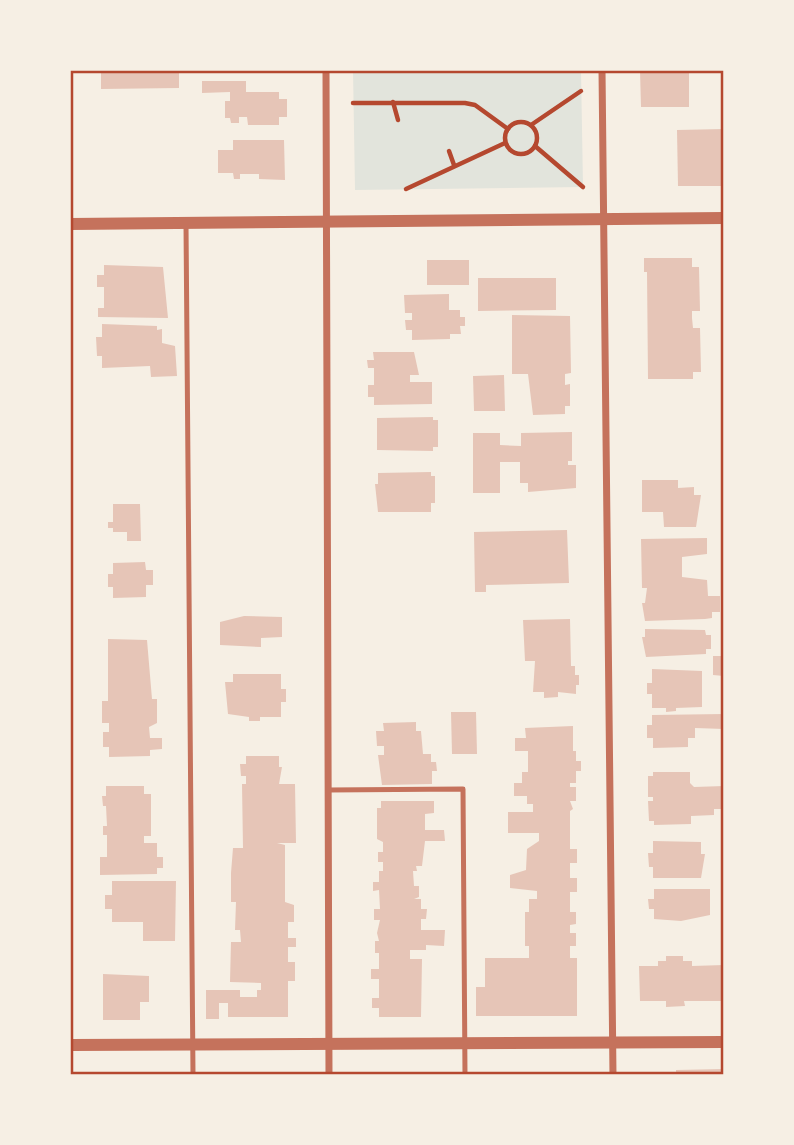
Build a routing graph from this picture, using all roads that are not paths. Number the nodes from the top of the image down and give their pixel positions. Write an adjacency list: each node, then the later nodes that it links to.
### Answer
1 (326, 70): 5 (street)
2 (602, 70): 4 (street)
3 (724, 218): 4 (street)
4 (605, 220): 5 (street); 13 (street)
5 (327, 222): 6 (street); 8 (street)
6 (186, 223): 7 (street); 11 (lane)
7 (70, 224)
8 (328, 790): 9 (street); 12 (lane)
9 (328, 1042): 11 (street); 12 (street); 16 (street)
10 (724, 1042): 13 (street)
11 (193, 1043): 14 (street); 15 (lane)
12 (465, 1043): 13 (street); 17 (lane)
13 (612, 1044): 18 (street)
14 (70, 1045)
15 (193, 1075)
16 (329, 1075)
17 (465, 1075)
18 (613, 1075)

